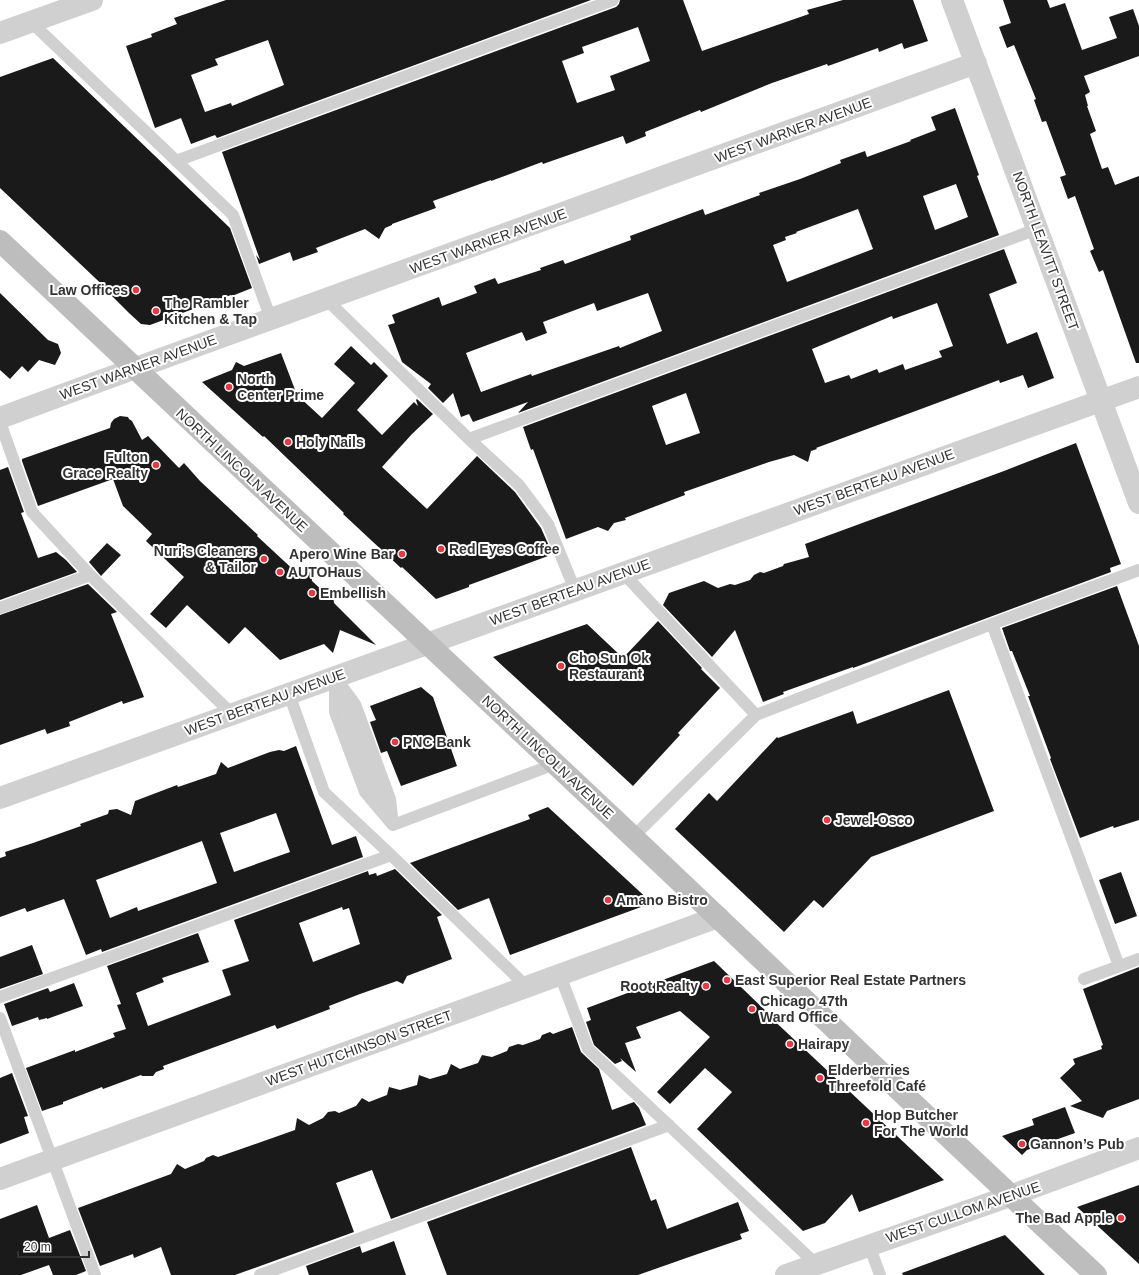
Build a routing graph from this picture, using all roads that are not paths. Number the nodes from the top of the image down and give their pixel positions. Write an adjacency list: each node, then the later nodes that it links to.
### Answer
1 (92, 0): 4 (street)
2 (614, 0): 7 (lane)
3 (952, 0): 6 (street, NORTH LEAVITT STREET)
4 (31, 22): 5 (street); 7 (lane)
5 (0, 33)
6 (976, 64): 8 (street, NORTH LEAVITT STREET); 10 (street, WEST WARNER AVENUE)
7 (176, 161): 11 (lane)
8 (1037, 229): 14 (street, NORTH LEAVITT STREET); 17 (lane)
9 (0, 241): 12 (main road, NORTH LINCOLN AVENUE)
10 (326, 299): 11 (street, WEST WARNER AVENUE); 17 (lane)
11 (271, 319): 12 (street, WEST WARNER AVENUE)
12 (135, 369): 15 (street, WEST WARNER AVENUE); 25 (main road, NORTH LINCOLN AVENUE)
13 (1139, 387): 14 (street, WEST BERTEAU AVENUE)
14 (1101, 400): 18 (street, NORTH LEAVITT STREET); 20 (street, WEST BERTEAU AVENUE)
15 (0, 418)
16 (0, 422): 21 (lane)
17 (469, 439): 22 (lane)
18 (1139, 503)
19 (1139, 570): 24 (lane)
20 (623, 573): 22 (street, WEST BERTEAU AVENUE); 29 (lane)
21 (90, 575): 23 (lane); 28 (lane)
22 (575, 590): 25 (street, WEST BERTEAU AVENUE)
23 (0, 608)
24 (992, 624): 29 (lane); 37 (lane)
25 (428, 644): 26 (street, WEST BERTEAU AVENUE); 30 (main road, NORTH LINCOLN AVENUE)
26 (336, 677): 27 (street, WEST BERTEAU AVENUE); 32 (lane); 32 (lane)
27 (289, 694): 28 (street, WEST BERTEAU AVENUE); 34 (lane)
28 (232, 714): 31 (street, WEST BERTEAU AVENUE)
29 (756, 714): 33 (lane)
30 (555, 764): 32 (lane); 33 (main road, NORTH LINCOLN AVENUE)
31 (0, 798)
32 (393, 825)
33 (633, 837): 35 (main road, NORTH LINCOLN AVENUE)
34 (391, 855): 40 (lane); 41 (lane)
35 (718, 917): 38 (street, WEST HUTCHINSON STREET); 47 (main road, NORTH LINCOLN AVENUE)
36 (1139, 959): 37 (lane)
37 (1120, 966): 39 (lane)
38 (560, 975): 40 (street, WEST HUTCHINSON STREET); 43 (lane)
39 (1084, 979)
40 (527, 987): 45 (street, WEST HUTCHINSON STREET)
41 (0, 997)
42 (0, 1018): 45 (lane)
43 (669, 1125): 49 (lane); 51 (lane)
44 (1139, 1148): 47 (street, WEST CULLOM AVENUE)
45 (52, 1160): 46 (street, WEST HUTCHINSON STREET); 50 (lane)
46 (0, 1178)
47 (1010, 1196): 48 (street, WEST CULLOM AVENUE); 54 (main road, NORTH LINCOLN AVENUE)
48 (868, 1245): 49 (street, WEST CULLOM AVENUE); 53 (lane)
49 (816, 1264): 52 (street, WEST CULLOM AVENUE)
50 (95, 1275)
51 (260, 1275)
52 (786, 1275)
53 (880, 1275)
54 (1096, 1275)

